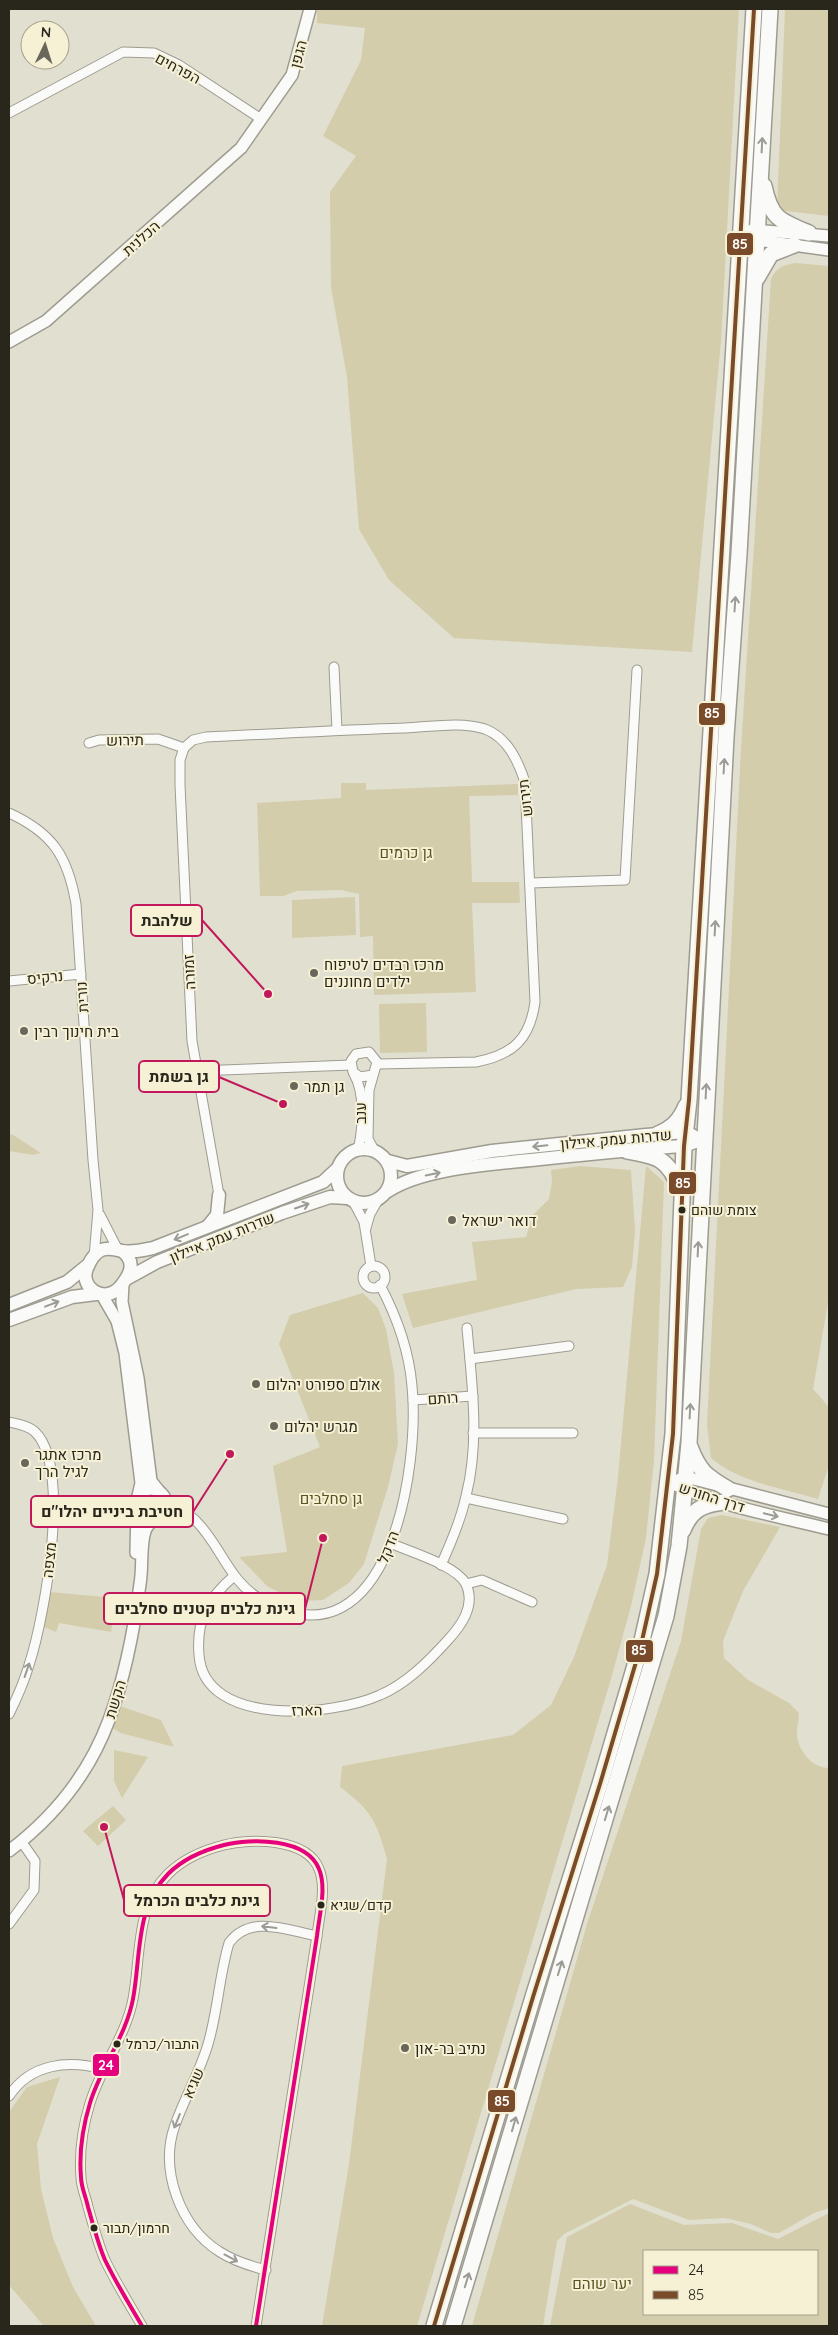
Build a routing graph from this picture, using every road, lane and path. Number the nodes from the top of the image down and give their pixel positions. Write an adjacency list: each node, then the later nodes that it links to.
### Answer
1 (310, 9): 5 (street, הגפן)
2 (754, 9): 7 (main road)
3 (770, 9): 6 (main road, one-way to 3)
4 (9, 113): 5 (street, הפרחים)
5 (261, 119): 14 (street, הכלנית)
6 (760, 168): 8 (main road); 9 (main road)
7 (740, 232): 8 (street); 28 (main road)
8 (757, 234): 9 (street); 11 (street); 13 (main road)
9 (810, 234): 10 (street)
10 (829, 236)
11 (794, 245): 12 (street); 13 (main road)
12 (829, 250)
13 (754, 287): 31 (main road, one-way to 13)
14 (9, 342)
15 (334, 667): 17 (street)
16 (637, 670): 21 (street)
17 (337, 730): 19 (street, תירוש); 21 (street, תירוש)
18 (89, 743): 19 (street, תירוש)
19 (184, 748): 26 (street, זמורה)
20 (9, 812): 22 (street, נורית)
21 (530, 883): 24 (street, תירוש)
22 (81, 974): 23 (street, נרקיס); 42 (street, נורית)
23 (9, 981)
24 (378, 1064): 25 (street); 27 (street)
25 (352, 1068): 26 (street); 27 (street); 34 (street, ענב)
26 (197, 1071): 38 (street, זמורה)
27 (373, 1075): 32 (street, ענב)
28 (689, 1100): 29 (main road); 30 (main road)
29 (658, 1134): 30 (main road, שדרות עמק איילון); 35 (main road, שדרות עמק איילון, one-way to 35)
30 (685, 1139): 31 (main road, שדרות עמק איילון); 33 (main road, שדרות עמק איילון); 39 (main road)
31 (703, 1139): 62 (main road, one-way to 31)
32 (374, 1150): 34 (main road); 35 (main road)
33 (627, 1150): 37 (main road, שדרות עמק איילון, one-way to 33); 39 (main road)
34 (352, 1152): 36 (main road)
35 (388, 1162): 37 (main road)
36 (338, 1169): 40 (main road); 43 (main road, שדרות עמק איילון)
37 (388, 1191): 41 (main road)
38 (219, 1195): 43 (main road); 44 (main road)
39 (682, 1197): 63 (main road)
40 (350, 1200): 41 (main road); 45 (street); 49 (main road, שדרות עמק איילון, one-way to 40)
41 (378, 1200): 45 (street)
42 (98, 1210): 46 (street, נורית); 47 (street, נורית)
43 (240, 1212): 44 (main road, שדרות עמק איילון)
44 (208, 1226): 46 (main road, שדרות עמק איילון, one-way to 46)
45 (366, 1231): 48 (street)
46 (119, 1249): 47 (main road); 49 (main road)
47 (91, 1261): 51 (main road); 52 (main road)
48 (371, 1266): 50 (street); 50 (street)
49 (125, 1281): 51 (main road); 65 (street)
50 (380, 1286): 58 (street, הדקל)
51 (99, 1294): 53 (main road, one-way to 51); 68 (street, הקשת)
52 (9, 1305)
53 (9, 1320)
54 (467, 1328): 56 (street)
55 (569, 1346): 56 (street)
56 (470, 1359): 57 (street)
57 (473, 1396): 58 (street, רותם); 60 (street)
58 (413, 1400): 75 (street, הדקל)
59 (9, 1422): 80 (street, מצפה, one-way to 59)
60 (473, 1433): 61 (street); 67 (street)
61 (573, 1433)
62 (689, 1443): 64 (main road); 66 (main road)
63 (669, 1482): 64 (street, דרך החורש); 91 (main road)
64 (686, 1484): 66 (street, דרך החורש); 74 (main road)
65 (160, 1493): 68 (street); 70 (street); 71 (street, הדקל)
66 (726, 1496): 69 (street, דרך החורש); 73 (street, דרך החורש, one-way to 73); 74 (main road)
67 (466, 1498): 72 (street); 76 (street)
68 (137, 1502): 70 (street); 82 (street, הקשת)
69 (829, 1514)
70 (158, 1516): 71 (street); 81 (street, הקשת)
71 (193, 1518): 77 (street, הדקל)
72 (563, 1519)
73 (829, 1529)
74 (680, 1536): 92 (main road, one-way to 74)
75 (390, 1543): 76 (street); 77 (street, הדקל)
76 (441, 1565): 78 (street)
77 (234, 1576): 78 (street, הארז)
78 (466, 1584): 79 (street)
79 (532, 1602)
80 (9, 1714)
81 (21, 1841): 83 (street, הקשת); 84 (street)
82 (9, 1842)
83 (9, 1851)
84 (9, 1924)
85 (317, 1936): 86 (street); 88 (street); 88 (street, שגיא, one-way to 88)
86 (103, 2069): 87 (street); 89 (street)
87 (9, 2096)
88 (266, 2270): 90 (street)
89 (142, 2326)
90 (256, 2326)
91 (434, 2326)
92 (452, 2326)

